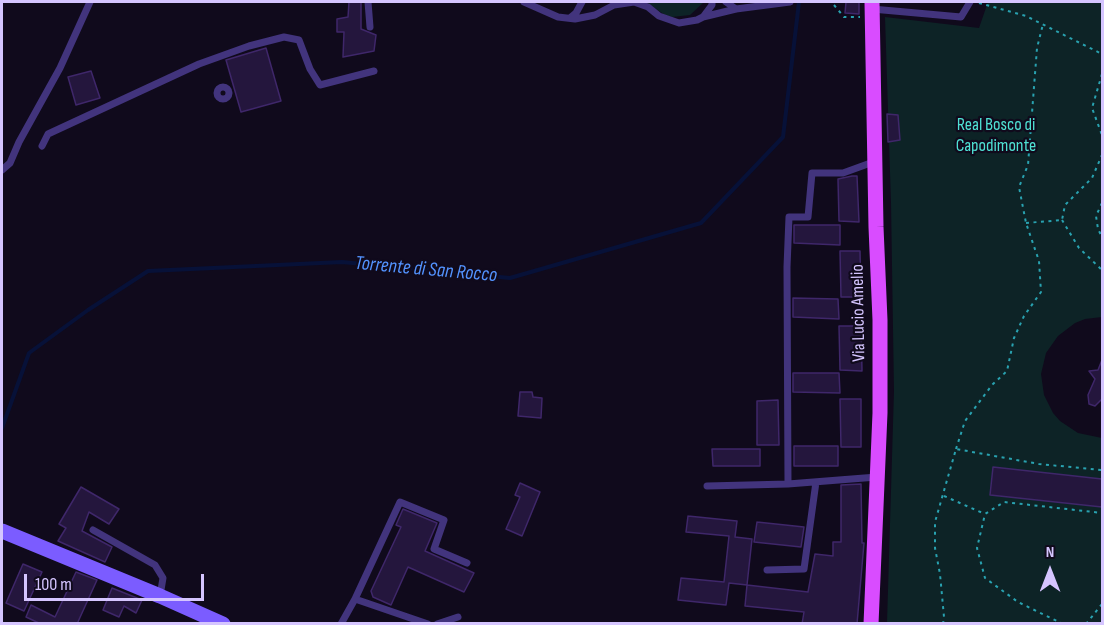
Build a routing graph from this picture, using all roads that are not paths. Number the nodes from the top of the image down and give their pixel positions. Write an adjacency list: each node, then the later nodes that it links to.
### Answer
1 (90, 2): 17 (lane)
2 (368, 2): 13 (lane)
3 (524, 2): 12 (lane)
4 (582, 2): 12 (lane)
5 (712, 2): 11 (lane)
6 (726, 2): 9 (lane)
7 (790, 2): 9 (lane)
8 (970, 2): 10 (lane)
9 (736, 9): 11 (lane)
10 (869, 9): 16 (main road, Via Lucio Amelio)
11 (703, 17): 12 (lane)
12 (570, 18)
13 (370, 27)
14 (374, 71): 15 (lane)
15 (42, 146)
16 (876, 161): 18 (main road, Via Lucio Amelio); 20 (lane)
17 (2, 170)
18 (877, 477): 19 (lane); 33 (main road, Via Lucio Amelio)
19 (816, 482): 20 (lane); 25 (lane)
20 (788, 484): 21 (lane)
21 (708, 486)
22 (93, 530): 26 (lane)
23 (2, 531): 26 (main road)
24 (467, 564): 27 (lane)
25 (767, 570)
26 (160, 596): 29 (main road)
27 (355, 599): 30 (lane); 31 (lane)
28 (458, 617): 32 (lane)
29 (223, 624)
30 (341, 624)
31 (428, 624)
32 (437, 624)
33 (872, 624)

